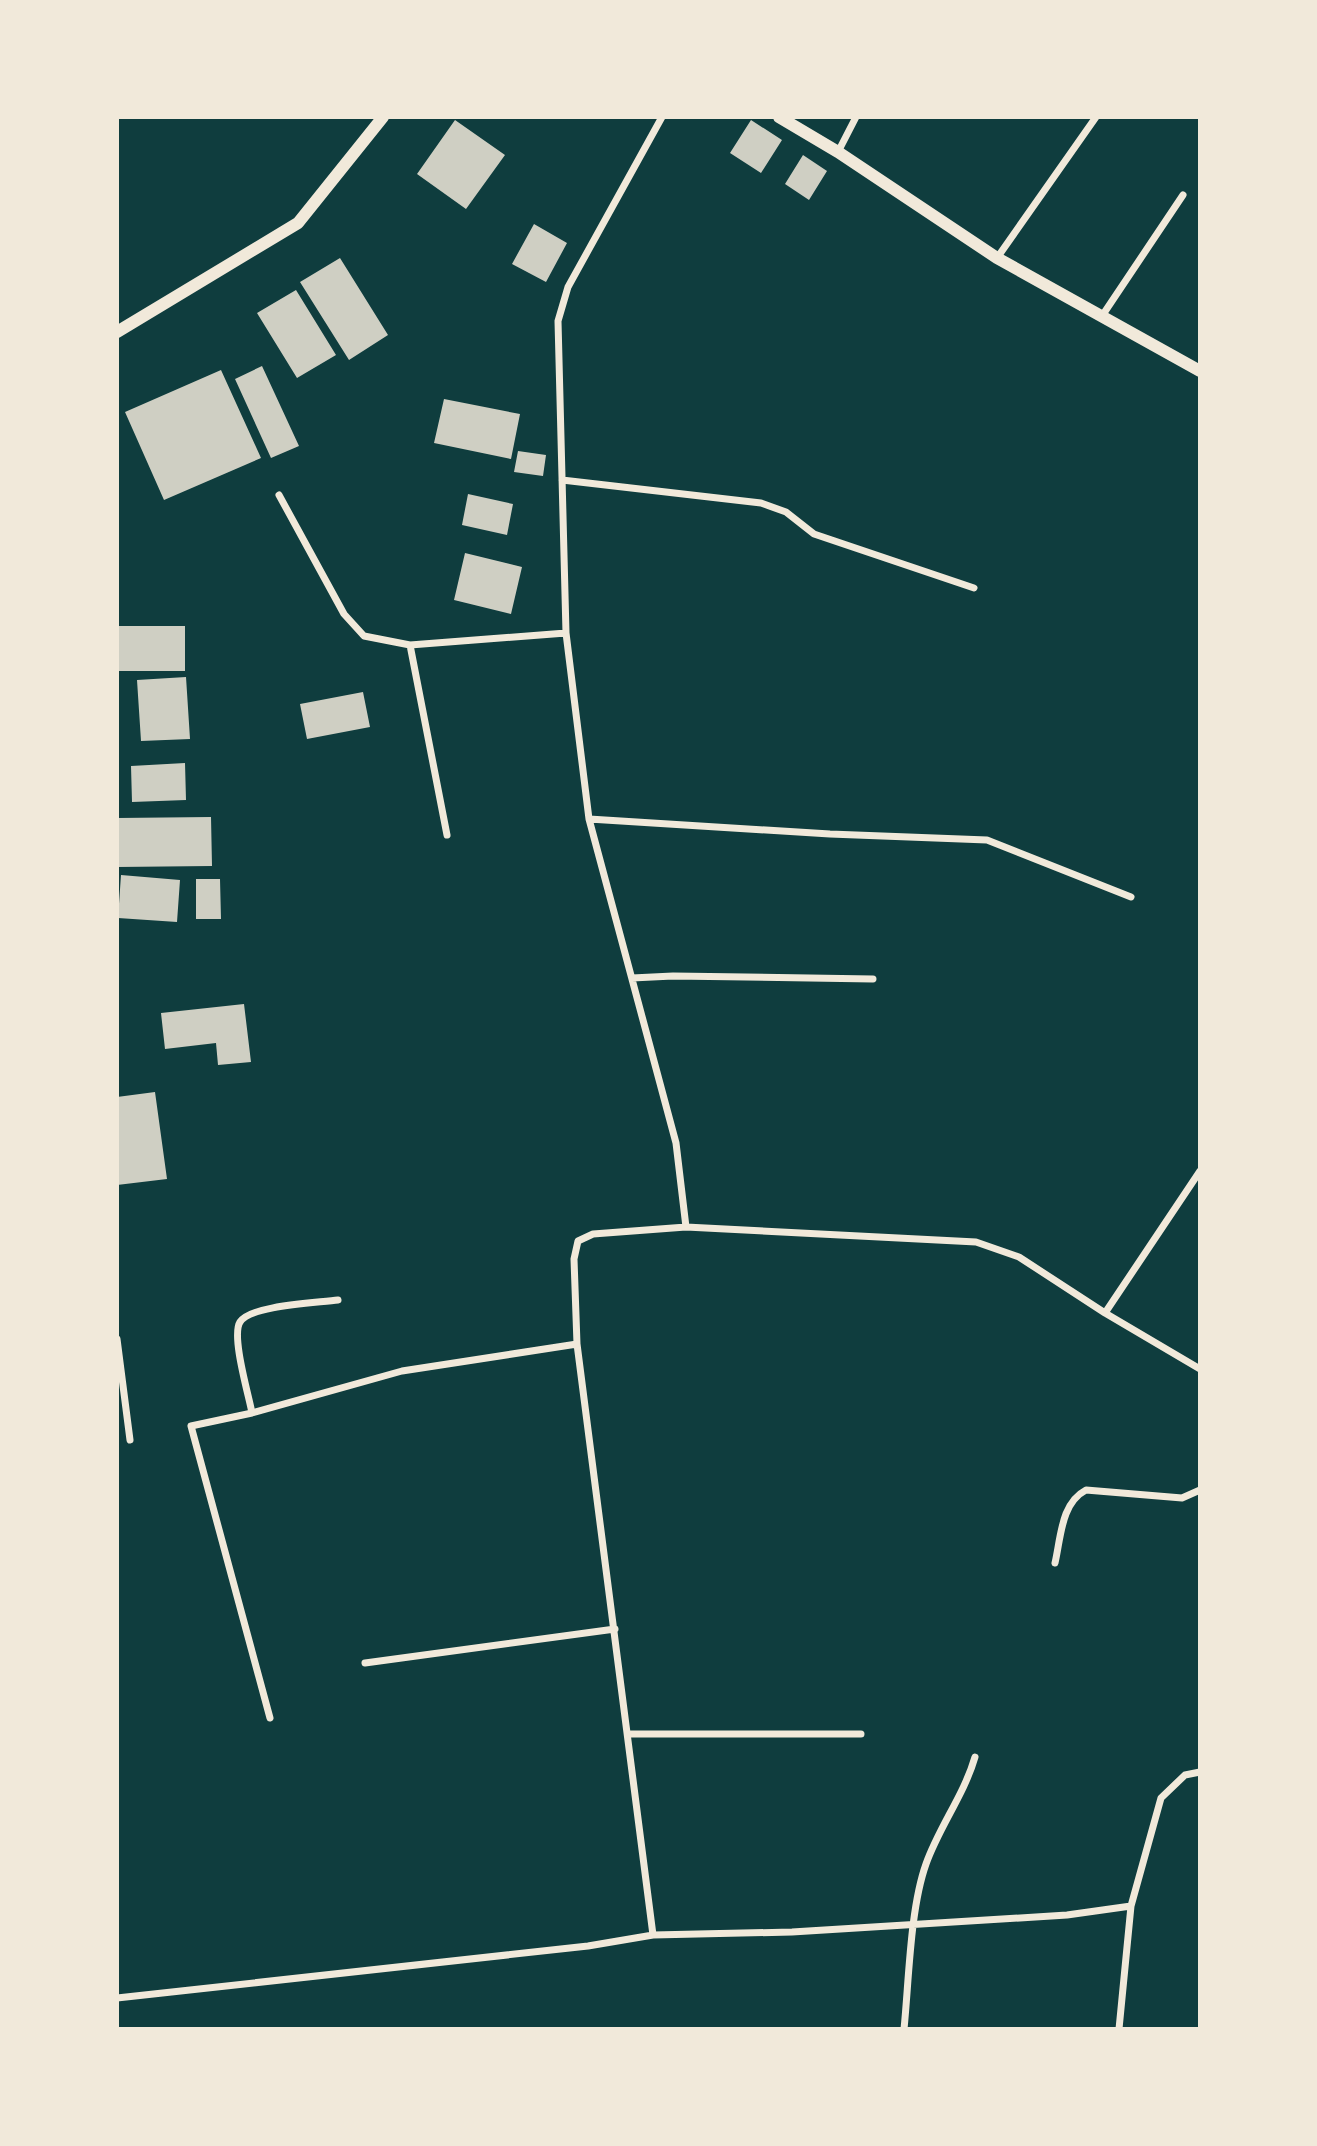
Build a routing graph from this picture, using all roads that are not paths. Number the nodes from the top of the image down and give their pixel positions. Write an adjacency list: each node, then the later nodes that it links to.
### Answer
1 (383, 117): 10 (street)
2 (662, 117): 12 (street)
3 (779, 117): 6 (street)
4 (856, 117): 6 (street)
5 (1096, 117): 8 (street)
6 (838, 152): 8 (street)
7 (1183, 195): 9 (street)
8 (997, 258): 9 (street)
9 (1102, 316): 11 (street)
10 (117, 332)
11 (1200, 371)
12 (562, 480): 14 (street); 15 (street)
13 (279, 495): 16 (street)
14 (974, 588)
15 (566, 633): 16 (street); 17 (street)
16 (410, 645): 18 (street)
17 (589, 819): 19 (street); 20 (street)
18 (447, 835)
19 (1131, 897)
20 (632, 978): 21 (street); 23 (street)
21 (873, 979)
22 (1200, 1171): 25 (street)
23 (686, 1227): 25 (street); 27 (street)
24 (338, 1300): 29 (street)
25 (1105, 1313): 28 (street)
26 (117, 1339): 30 (street)
27 (577, 1343): 29 (street); 33 (street)
28 (1200, 1369)
29 (252, 1413): 35 (street)
30 (130, 1440)
31 (1200, 1490): 32 (street)
32 (1055, 1563)
33 (614, 1629): 34 (street); 36 (street)
34 (365, 1663)
35 (271, 1718)
36 (628, 1734): 37 (street); 42 (street)
37 (861, 1734)
38 (975, 1757): 41 (street)
39 (1200, 1772): 40 (street)
40 (1131, 1906): 41 (street); 45 (street)
41 (914, 1924): 42 (street); 44 (street)
42 (653, 1935): 43 (street)
43 (117, 1998)
44 (904, 2029)
45 (1119, 2029)

